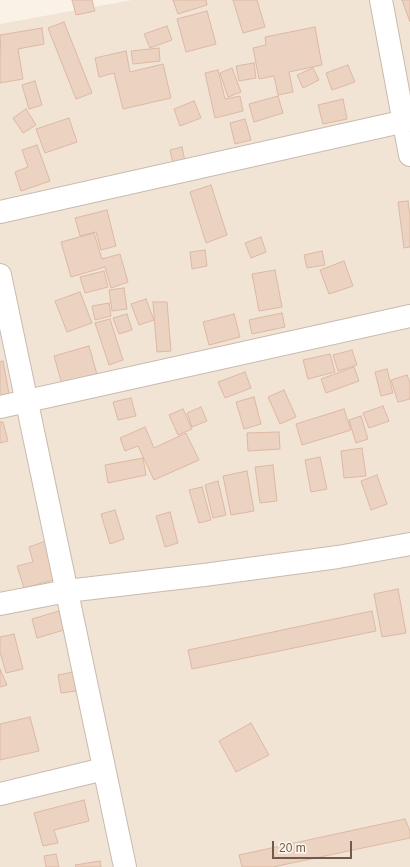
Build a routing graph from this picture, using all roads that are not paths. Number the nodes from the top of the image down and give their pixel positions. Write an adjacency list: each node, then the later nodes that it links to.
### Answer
1 (381, 0): 2 (street)
2 (407, 121): 3 (street); 4 (street)
3 (410, 155)
4 (0, 212)
5 (0, 275): 7 (street)
6 (410, 316): 7 (street)
7 (27, 402): 8 (street); 10 (street)
8 (0, 407)
9 (410, 544): 10 (street)
10 (67, 591): 11 (street); 12 (street)
11 (0, 604)
12 (104, 768): 13 (street); 14 (street)
13 (0, 794)
14 (125, 867)

